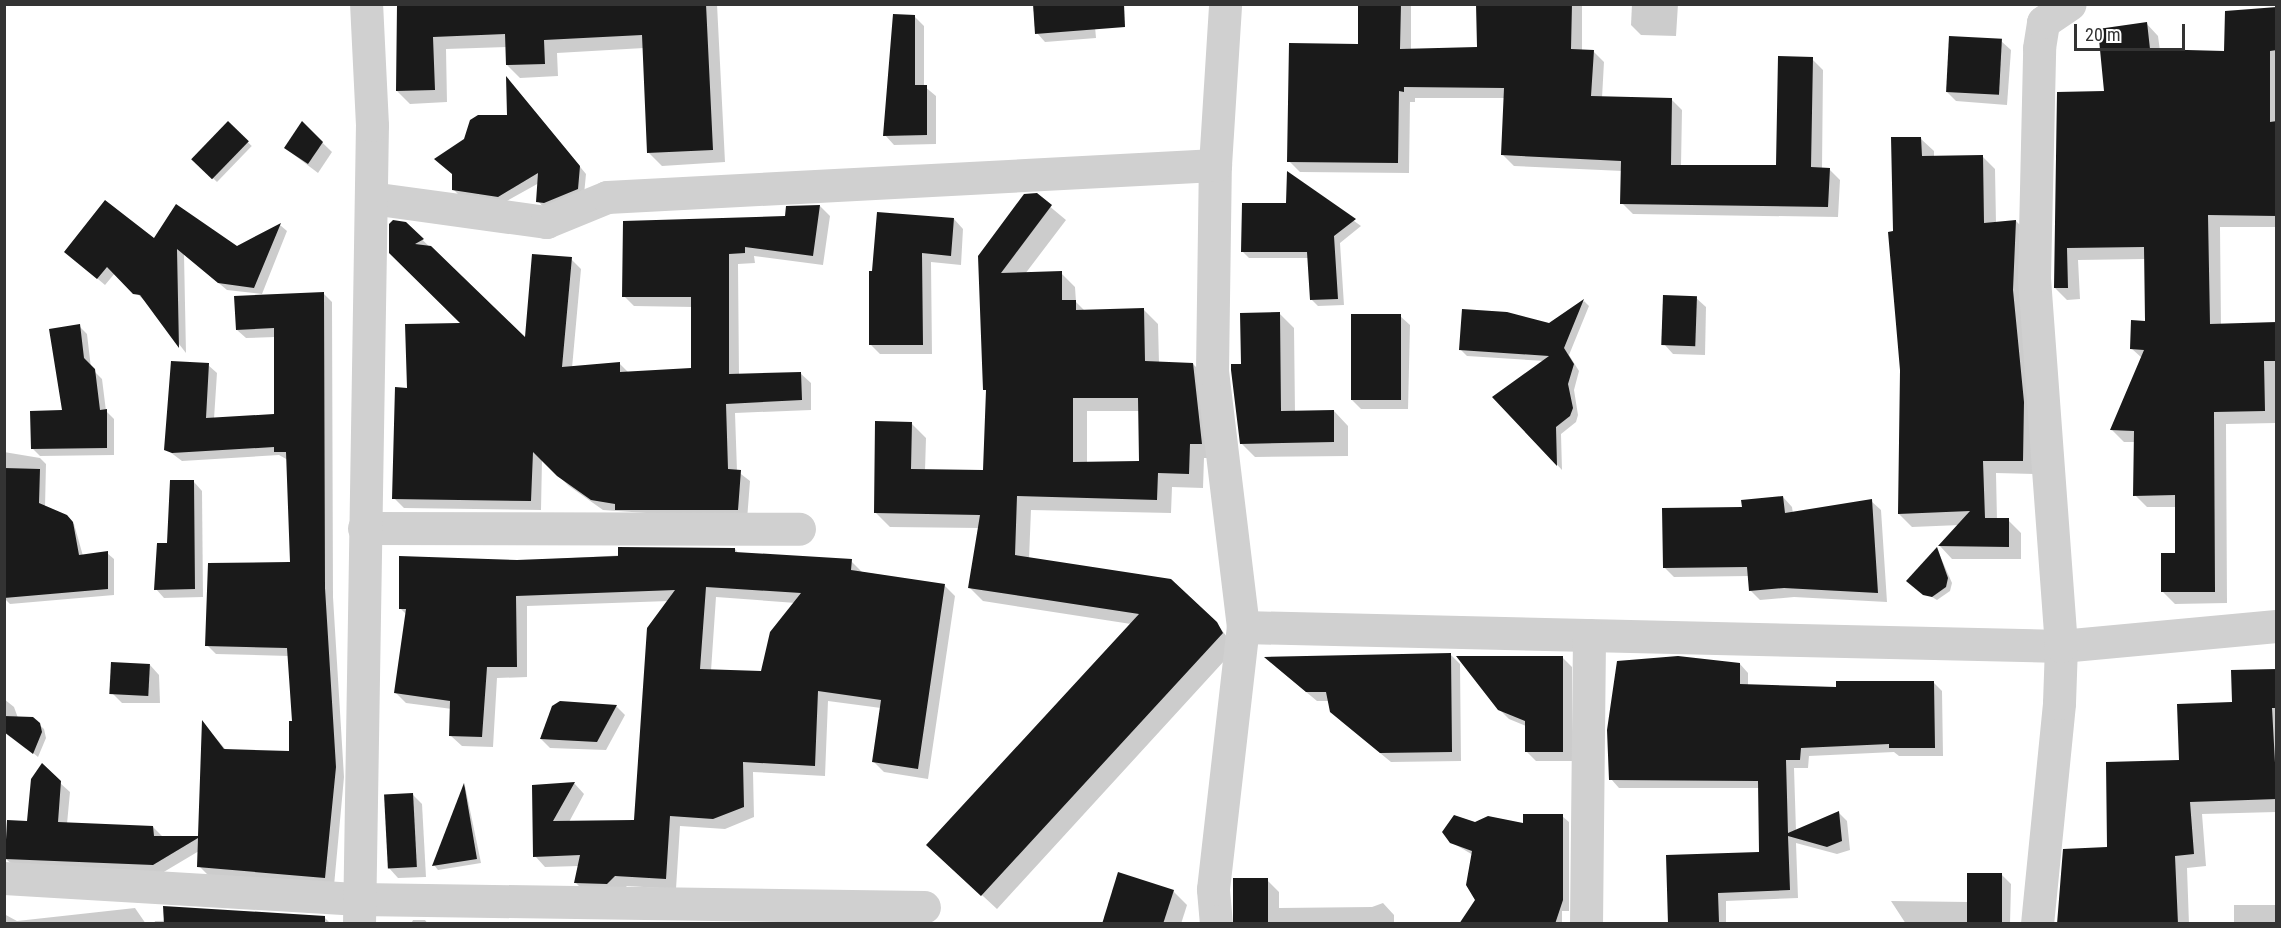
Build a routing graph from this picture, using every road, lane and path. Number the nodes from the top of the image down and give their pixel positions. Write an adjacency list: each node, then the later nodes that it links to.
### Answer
1 (366, 4): 5 (street)
2 (1225, 4): 4 (street)
3 (2070, 4): 11 (street)
4 (1215, 165): 5 (street); 9 (street)
5 (371, 198): 6 (street)
6 (364, 528): 7 (street); 14 (street)
7 (799, 529)
8 (2277, 626): 11 (street)
9 (1244, 627): 10 (street); 15 (street)
10 (1589, 635): 11 (street); 16 (street)
11 (2061, 646): 17 (street)
12 (4, 878): 14 (street)
13 (924, 907): 14 (street)
14 (359, 911)
15 (1216, 924)
16 (1586, 924)
17 (2037, 924)

